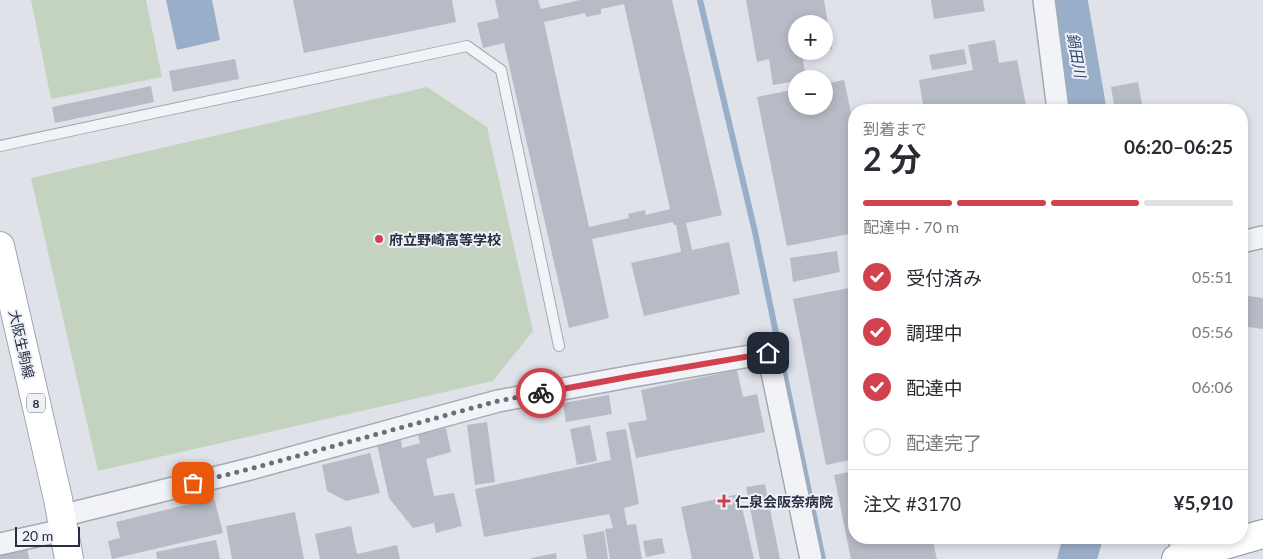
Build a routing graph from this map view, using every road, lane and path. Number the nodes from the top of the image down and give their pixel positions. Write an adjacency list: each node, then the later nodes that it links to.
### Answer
1 (1044, 0): 2 (street)
2 (1057, 104)
3 (0, 146): 7 (lane)
4 (1263, 237): 5 (street)
5 (1248, 240)
6 (0, 246): 8 (main road, 大阪生駒線 / 8)
7 (559, 346)
8 (62, 523): 11 (street); 14 (main road, 大阪生駒線 / 8); 15 (street)
9 (1263, 534): 10 (main road)
10 (1248, 538)
11 (0, 544)
12 (1222, 544): 13 (main road)
13 (1190, 552)
14 (69, 559)
15 (811, 559)

